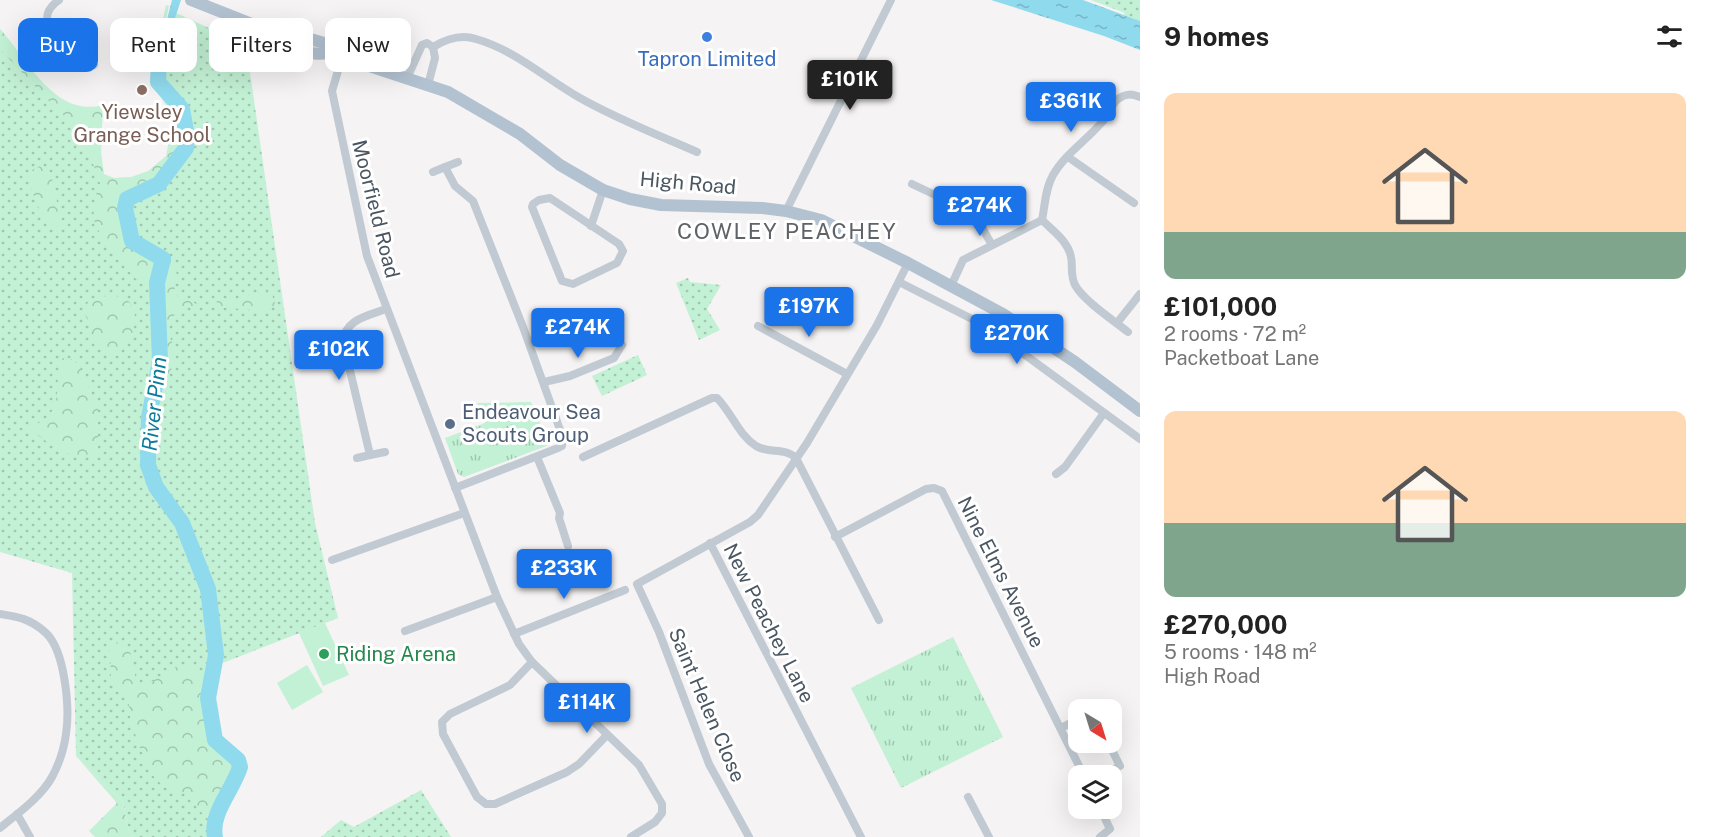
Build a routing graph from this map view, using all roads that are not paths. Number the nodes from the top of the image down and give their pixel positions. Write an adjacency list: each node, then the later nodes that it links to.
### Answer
1 (59, 0): 4 (street)
2 (191, 0): 6 (main road, High Road)
3 (891, 0): 20 (street)
4 (47, 18)
5 (433, 47): 9 (street); 10 (street); 12 (street)
6 (325, 54)
7 (334, 72): 28 (street, Moorfield Road)
8 (388, 72): 9 (main road, High Road)
9 (407, 78): 10 (main road, High Road)
10 (428, 85): 18 (main road, High Road)
11 (1140, 97): 13 (street)
12 (697, 152)
13 (1068, 157): 19 (street); 21 (street)
14 (458, 162): 15 (street)
15 (445, 167): 16 (street); 34 (street)
16 (433, 172)
17 (912, 184): 23 (street)
18 (603, 190): 20 (main road, High Road); 22 (street)
19 (1134, 202)
20 (786, 211): 24 (main road, High Road)
21 (1042, 220): 23 (street); 29 (street)
22 (591, 226): 22 (street)
23 (992, 245): 26 (street)
24 (908, 263): 25 (street, New Peachey Lane); 26 (main road, High Road)
25 (899, 282): 33 (street, New Peachey Lane); 36 (street)
26 (951, 286): 35 (main road, High Road)
27 (1140, 294): 29 (street)
28 (386, 309): 39 (street); 45 (street, Moorfield Road)
29 (1117, 323): 31 (street)
30 (758, 326): 33 (street)
31 (1128, 332)
32 (622, 345): 34 (street)
33 (847, 374): 43 (street, New Peachey Lane)
34 (544, 382): 40 (street)
35 (1140, 411)
36 (1104, 413): 37 (street); 44 (street)
37 (1140, 438)
38 (385, 452): 39 (street)
39 (370, 455): 42 (street)
40 (537, 457): 45 (street); 49 (street)
41 (583, 457): 43 (street)
42 (357, 458)
43 (796, 458): 47 (street); 48 (street, New Peachey Lane)
44 (1056, 474)
45 (455, 488): 46 (street, Moorfield Road)
46 (464, 513): 50 (street); 52 (street, Moorfield Road)
47 (835, 537): 54 (street); 59 (street, Nine Elms Avenue)
48 (710, 543): 68 (street, Saint Helen Close); 69 (street, New Peachey Lane)
49 (568, 546)
50 (332, 560)
51 (625, 590): 56 (street)
52 (497, 597): 55 (street); 56 (street, Moorfield Road)
53 (0, 614): 63 (street)
54 (879, 620)
55 (405, 631)
56 (514, 633): 57 (street, Moorfield Road)
57 (532, 662): 60 (street, Moorfield Road); 60 (street)
58 (1068, 724): 59 (street)
59 (1061, 728): 61 (street, Nine Elms Avenue)
60 (607, 735): 67 (street, Moorfield Road)
61 (1079, 765)
62 (968, 797): 70 (street)
63 (17, 814): 65 (street); 66 (street)
64 (1105, 819): 71 (street)
65 (0, 828)
66 (30, 837)
67 (631, 837)
68 (749, 837)
69 (861, 837)
70 (989, 837)
71 (1100, 837)

